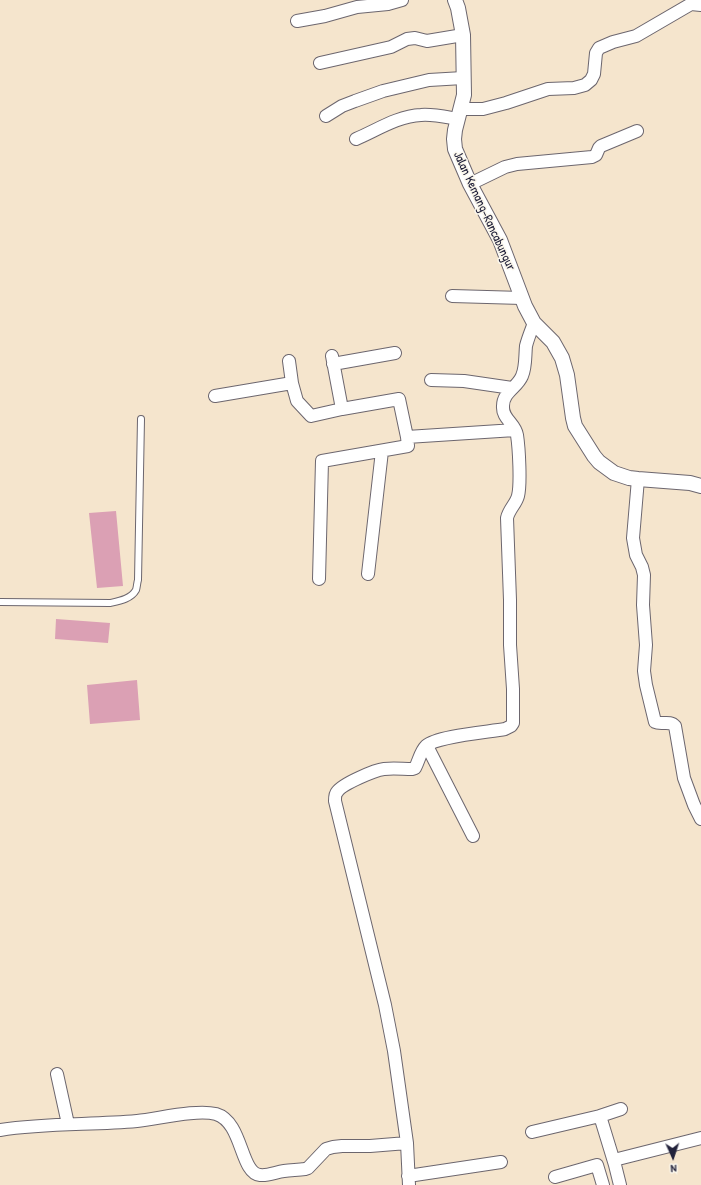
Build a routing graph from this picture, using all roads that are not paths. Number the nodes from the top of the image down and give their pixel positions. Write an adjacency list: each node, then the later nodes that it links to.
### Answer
1 (402, 0): 4 (street)
2 (455, 0): 5 (street, Jalan Kemang–Rancabungur)
3 (701, 5): 8 (street)
4 (297, 21)
5 (463, 35): 6 (street); 7 (street, Jalan Kemang–Rancabungur)
6 (320, 63)
7 (463, 78): 8 (street, Jalan Kemang–Rancabungur); 9 (street)
8 (460, 114): 11 (street); 12 (street, Jalan Kemang–Rancabungur)
9 (326, 116)
10 (637, 131): 12 (street)
11 (356, 139)
12 (470, 184): 14 (street, Jalan Kemang–Rancabungur)
13 (452, 296): 14 (street)
14 (522, 298): 15 (street, Jalan Kemang–Rancabungur)
15 (534, 323): 20 (street); 27 (street, Jalan Kemang–Rancabungur)
16 (395, 353): 22 (street)
17 (289, 361): 19 (street)
18 (431, 380): 20 (street)
19 (292, 383): 21 (street); 22 (street)
20 (512, 388): 24 (street)
21 (215, 396)
22 (342, 409): 25 (street)
23 (141, 419): 31 (lane)
24 (516, 430): 25 (street); 32 (street)
25 (407, 437): 26 (street)
26 (382, 451): 29 (street); 30 (street)
27 (638, 480): 28 (street, Jalan Kemang–Rancabungur); 33 (street)
28 (701, 486)
29 (368, 574)
30 (319, 579)
31 (0, 602)
32 (427, 746): 34 (street); 42 (street)
33 (701, 819)
34 (473, 836)
35 (57, 1074): 38 (street)
36 (621, 1109): 37 (street)
37 (600, 1116): 40 (street); 43 (street)
38 (68, 1124): 39 (street); 42 (street)
39 (0, 1130)
40 (532, 1132)
41 (701, 1138): 43 (street)
42 (407, 1143): 46 (street)
43 (614, 1160): 48 (street)
44 (501, 1162): 46 (street)
45 (556, 1177): 47 (street)
46 (408, 1180)
47 (603, 1185)
48 (620, 1185)

